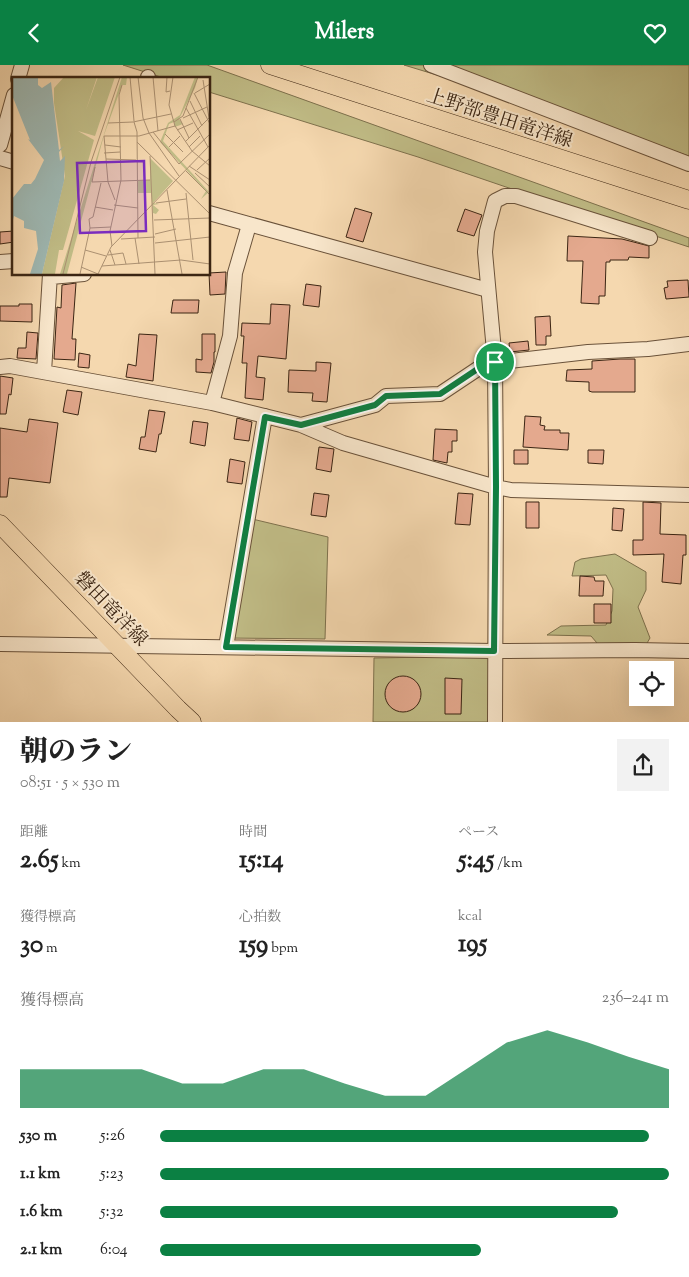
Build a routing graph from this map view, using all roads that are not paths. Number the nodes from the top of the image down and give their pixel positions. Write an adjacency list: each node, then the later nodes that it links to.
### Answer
1 (270, 65): 6 (main road, 上野部豊田竜洋線)
2 (431, 65): 5 (street)
3 (12, 102): 4 (street)
4 (0, 145)
5 (689, 164)
6 (689, 200)
7 (210, 213): 8 (street)
8 (249, 225): 11 (street); 16 (street)
9 (650, 238): 11 (street)
10 (51, 275): 15 (street)
11 (488, 290): 13 (street)
12 (689, 344): 13 (street)
13 (495, 362): 18 (street); 19 (street)
14 (0, 367): 15 (street)
15 (44, 373): 16 (street)
16 (212, 403): 17 (street)
17 (265, 417): 18 (street); 24 (street)
18 (301, 425): 19 (street)
19 (496, 487): 20 (street); 25 (street)
20 (689, 495)
21 (0, 524): 23 (main road, 磐田竜洋線)
22 (0, 644): 23 (street)
23 (118, 646): 24 (street); 27 (main road, 磐田竜洋線)
24 (226, 647): 25 (street)
25 (494, 651): 26 (street); 28 (street)
26 (689, 651)
27 (192, 722)
28 (495, 722)

